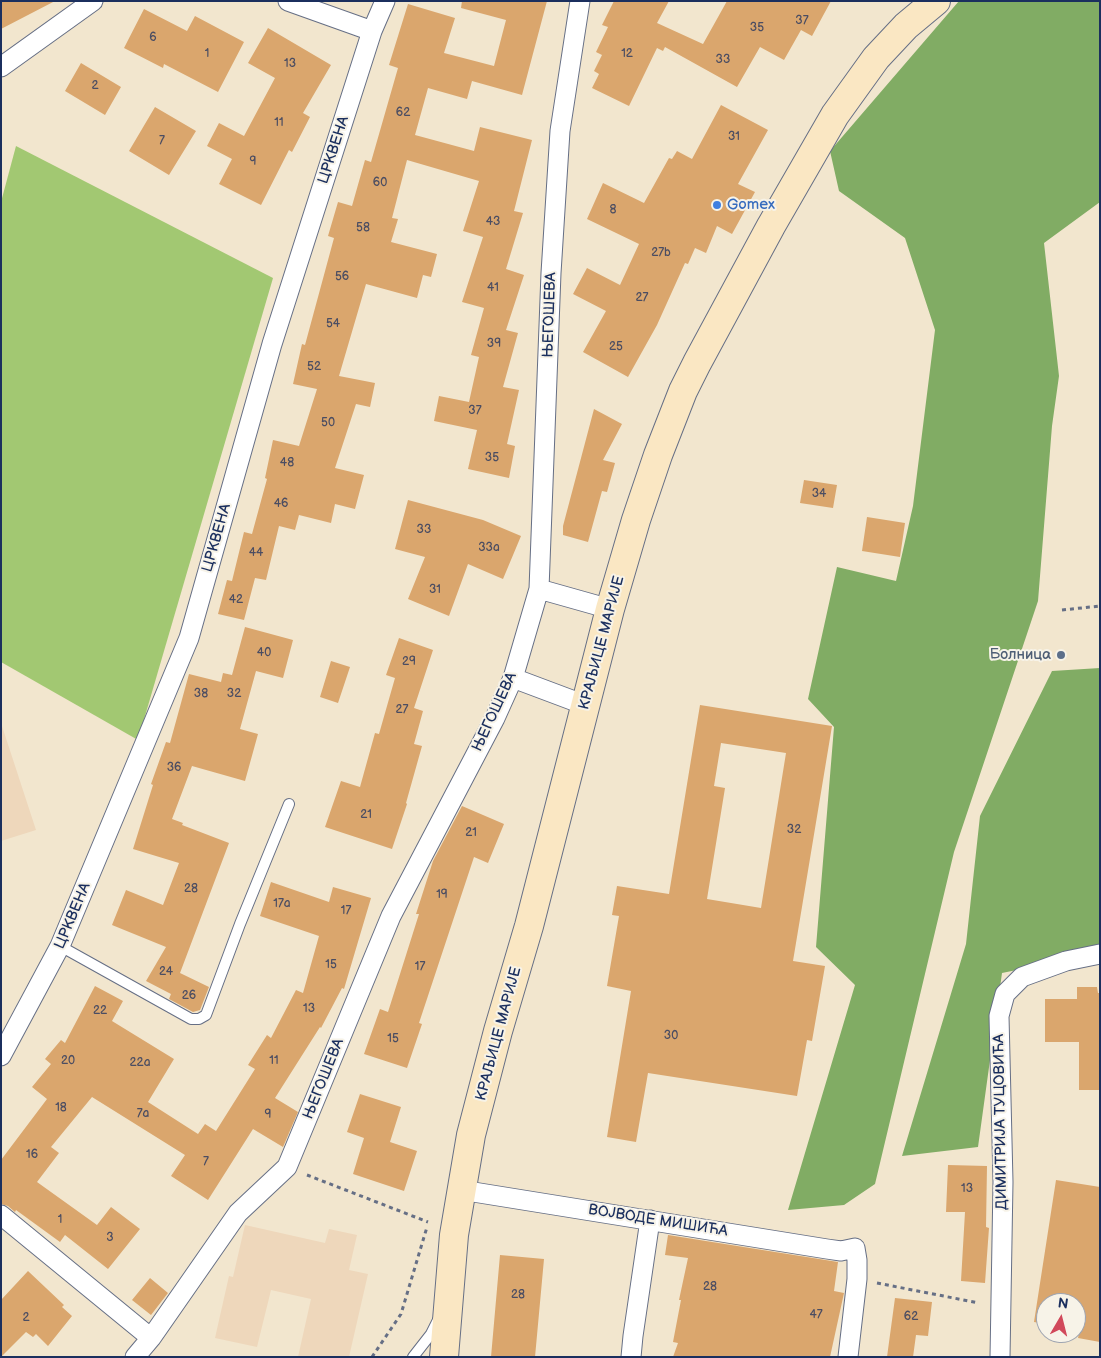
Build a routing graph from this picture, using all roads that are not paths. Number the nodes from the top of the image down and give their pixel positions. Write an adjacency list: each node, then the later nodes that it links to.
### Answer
1 (92, 1): 8 (street)
2 (288, 1): 7 (street)
3 (385, 1): 7 (street, ЦРКВЕНА)
4 (580, 1): 9 (street, ЊЕГОШЕВА)
5 (936, 1): 6 (street, КРАЉИЦЕ МАРИЈЕ)
6 (909, 14): 10 (street, КРАЉИЦЕ МАРИЈЕ)
7 (372, 31): 14 (street, ЦРКВЕНА)
8 (1, 67)
9 (538, 590): 10 (street); 11 (street, ЊЕГОШЕВА)
10 (610, 609): 12 (street, КРАЉИЦЕ МАРИЈЕ)
11 (513, 678): 12 (street); 21 (street, ЊЕГОШЕВА)
12 (586, 705): 17 (street, КРАЉИЦЕ МАРИЈЕ)
13 (289, 804): 14 (lane)
14 (60, 946): 16 (street, ЦРКВЕНА)
15 (1100, 954): 27 (street, ДИМИТРИЈА ТУЦОВИЋА)
16 (1, 1056)
17 (461, 1190): 19 (street, ВОЈВОДЕ МИШИЋА); 20 (street, КРАЉИЦЕ МАРИЈЕ)
18 (1, 1216): 21 (street)
19 (650, 1220): 25 (street); 26 (street, ВОЈВОДЕ МИШИЋА)
20 (449, 1299): 23 (lane); 24 (street, КРАЉИЦЕ МАРИЈЕ)
21 (151, 1338): 22 (street, ЊЕГОШЕВА)
22 (135, 1357)
23 (413, 1357)
24 (444, 1357)
25 (631, 1357)
26 (848, 1357)
27 (1000, 1357)

